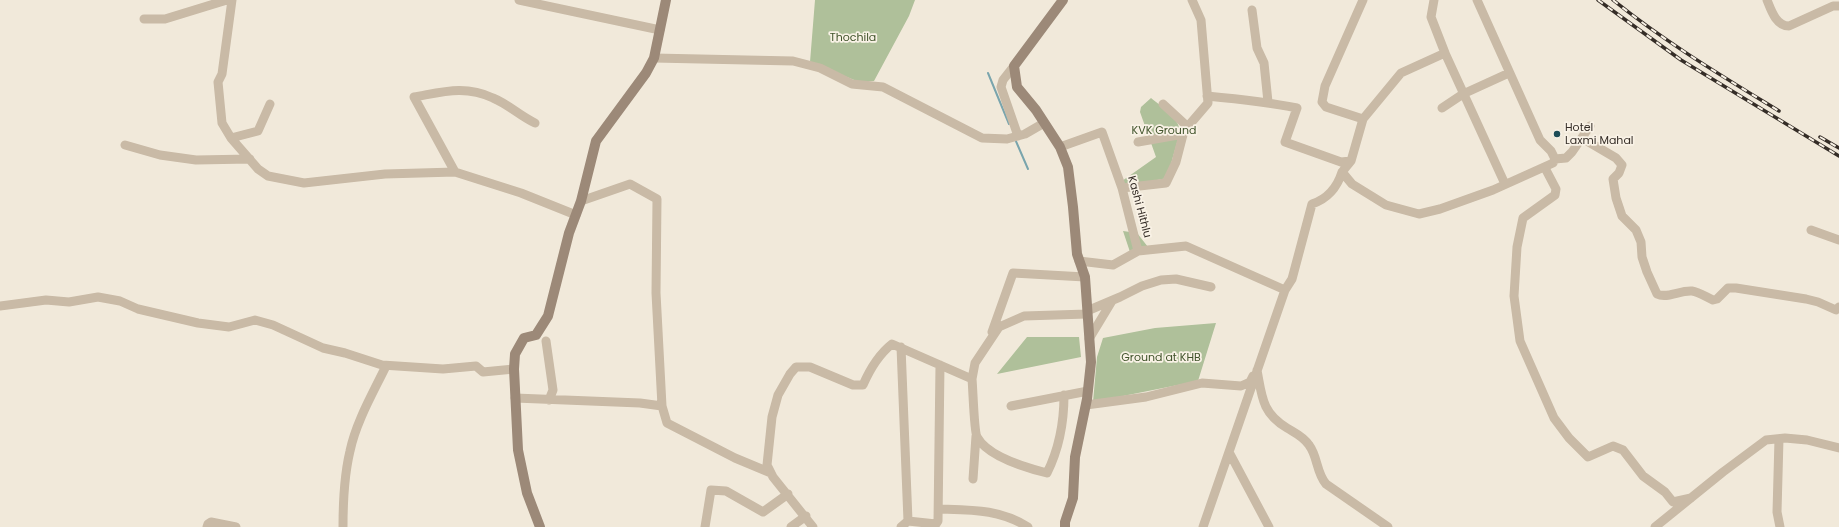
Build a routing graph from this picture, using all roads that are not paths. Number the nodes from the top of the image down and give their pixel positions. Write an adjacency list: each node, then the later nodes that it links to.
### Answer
1 (227, 0): 13 (street)
2 (232, 0): 31 (street)
3 (519, 0): 14 (street)
4 (666, 0): 14 (street)
5 (1063, 0): 17 (street)
6 (1192, 0): 20 (street)
7 (1363, 0): 25 (street)
8 (1434, 0): 15 (street)
9 (1477, 0): 18 (street)
10 (1766, 0): 11 (street)
11 (1839, 6)
12 (1252, 10): 21 (street)
13 (144, 19)
14 (660, 30): 16 (street)
15 (1445, 52): 19 (street); 25 (street)
16 (654, 58): 30 (street); 44 (street)
17 (1014, 66): 26 (street); 30 (street)
18 (1509, 73): 19 (street); 37 (street)
19 (1463, 94): 24 (street); 42 (street)
20 (1208, 96): 21 (street); 29 (street)
21 (1268, 102): 38 (street)
22 (270, 104): 31 (street)
23 (1163, 104): 29 (street)
24 (1442, 108)
25 (1363, 119): 38 (street)
26 (1044, 123): 30 (street); 35 (street)
27 (535, 124): 40 (street)
28 (1590, 126): 32 (street)
29 (1186, 129): 33 (street); 43 (street)
30 (1015, 137)
31 (231, 138): 36 (street)
32 (1582, 138): 37 (street); 55 (street)
33 (1138, 142)
34 (125, 145): 36 (street)
35 (1060, 147): 43 (street, Kashi Hithlu); 49 (street)
36 (250, 159): 40 (street)
37 (1555, 159): 39 (street)
38 (1351, 161): 41 (street)
39 (1545, 168): 42 (street); 82 (street)
40 (455, 172): 45 (street)
41 (1342, 172): 42 (street); 52 (street)
42 (1505, 184)
43 (1122, 188): 48 (street, Kashi Hithlu)
44 (581, 201): 45 (street); 73 (street)
45 (576, 215): 63 (street)
46 (1811, 230): 47 (street)
47 (1839, 240)
48 (1138, 251): 49 (street); 52 (street, Kashi Hithlu)
49 (1079, 261): 50 (street)
50 (1085, 277): 56 (street); 59 (street)
51 (1211, 287): 53 (street)
52 (1285, 290): 64 (street)
53 (1112, 301): 56 (street); 57 (street)
54 (0, 306): 62 (street)
55 (1839, 307)
56 (1087, 313): 57 (street); 59 (street)
57 (1090, 340): 67 (street)
58 (546, 341): 70 (street)
59 (988, 344): 65 (street)
60 (901, 348): 61 (street); 79 (street); 85 (street)
61 (940, 364): 65 (street); 83 (street)
62 (386, 366): 63 (street); 88 (street)
63 (514, 369): 69 (street)
64 (1256, 369): 66 (street); 71 (street); 72 (street)
65 (972, 379): 75 (street)
66 (1251, 386): 71 (street); 78 (street)
67 (1088, 391): 68 (street); 72 (street)
68 (1064, 395): 74 (street); 75 (street)
69 (515, 398): 70 (street); 89 (street)
70 (549, 400): 73 (street)
71 (1263, 402): 97 (street)
72 (1086, 405): 94 (street)
73 (662, 406): 79 (street)
74 (1011, 406)
75 (976, 436): 80 (street)
76 (1779, 439): 77 (street); 82 (street); 99 (street)
77 (1839, 448)
78 (1230, 452): 95 (street); 96 (street)
79 (771, 473): 81 (street)
80 (973, 479)
81 (788, 494): 84 (street); 90 (street)
82 (1691, 498): 98 (street)
83 (939, 509): 85 (street); 93 (street)
84 (806, 516): 91 (street); 92 (street)
85 (904, 524)
86 (207, 527): 87 (street)
87 (236, 527)
88 (343, 527)
89 (540, 527)
90 (705, 527)
91 (791, 527)
92 (814, 527)
93 (1028, 527)
94 (1066, 527)
95 (1203, 527)
96 (1269, 527)
97 (1388, 527)
98 (1655, 527)
99 (1780, 527)

